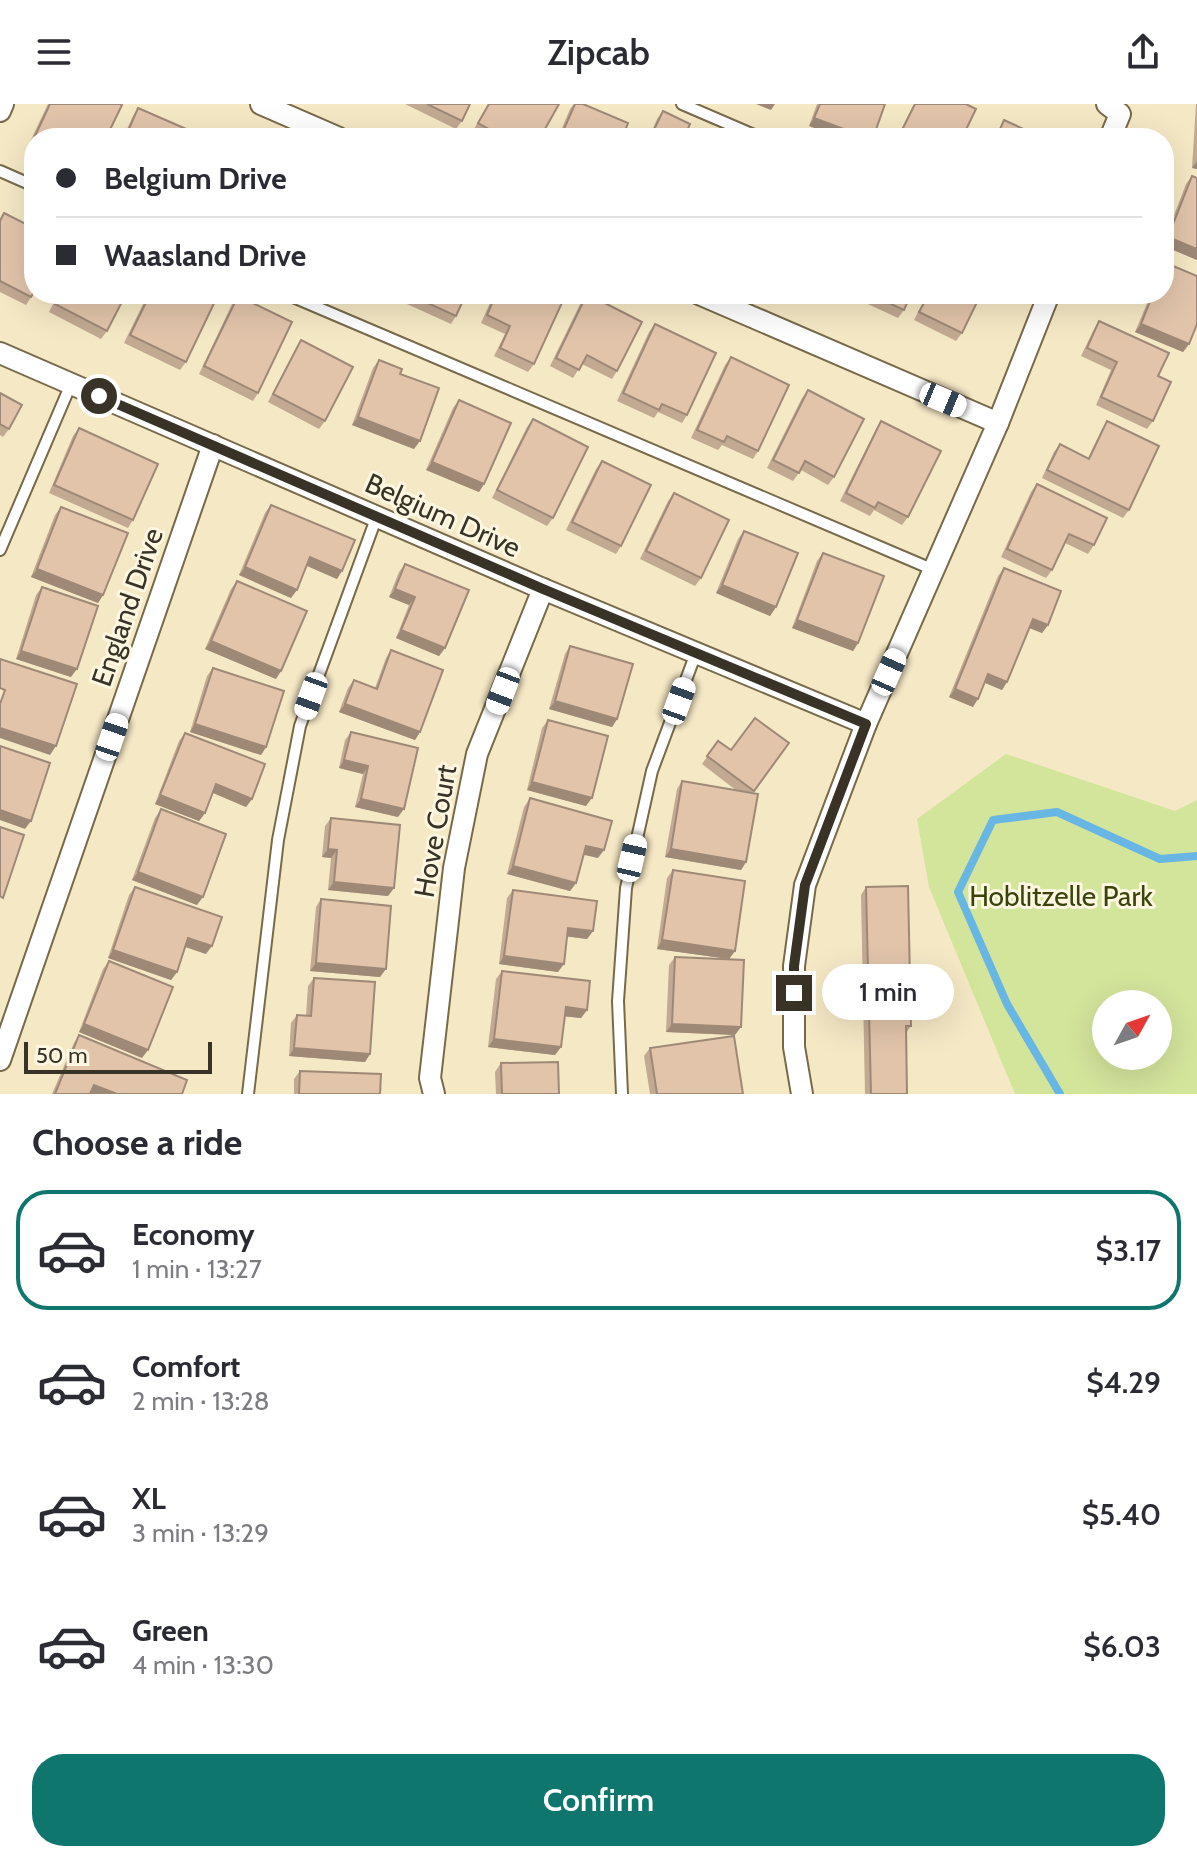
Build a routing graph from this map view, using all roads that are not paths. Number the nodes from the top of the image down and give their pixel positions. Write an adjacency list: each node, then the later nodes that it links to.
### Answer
1 (3, 104): 5 (street)
2 (261, 104): 6 (street)
3 (682, 104): 7 (lane)
4 (1116, 107): 8 (street)
5 (0, 111)
6 (316, 128)
7 (738, 128)
8 (1112, 128)
9 (0, 171): 10 (lane)
10 (24, 182)
11 (309, 304): 20 (lane)
12 (722, 304): 16 (street)
13 (1045, 304): 16 (street)
14 (0, 353): 15 (street, Belgium Drive)
15 (71, 384): 17 (street, Belgium Drive); 19 (lane)
16 (998, 423): 20 (street)
17 (213, 445): 18 (street, Belgium Drive); 24 (street, England Drive)
18 (377, 516): 21 (street, Belgium Drive); 25 (lane)
19 (0, 550)
20 (934, 570): 23 (street)
21 (543, 589): 22 (street, Belgium Drive); 26 (street, Hove Court)
22 (696, 653): 23 (street, Belgium Drive); 27 (lane)
23 (866, 724): 28 (street)
24 (0, 1060)
25 (248, 1094)
26 (434, 1094)
27 (622, 1094)
28 (802, 1094)

